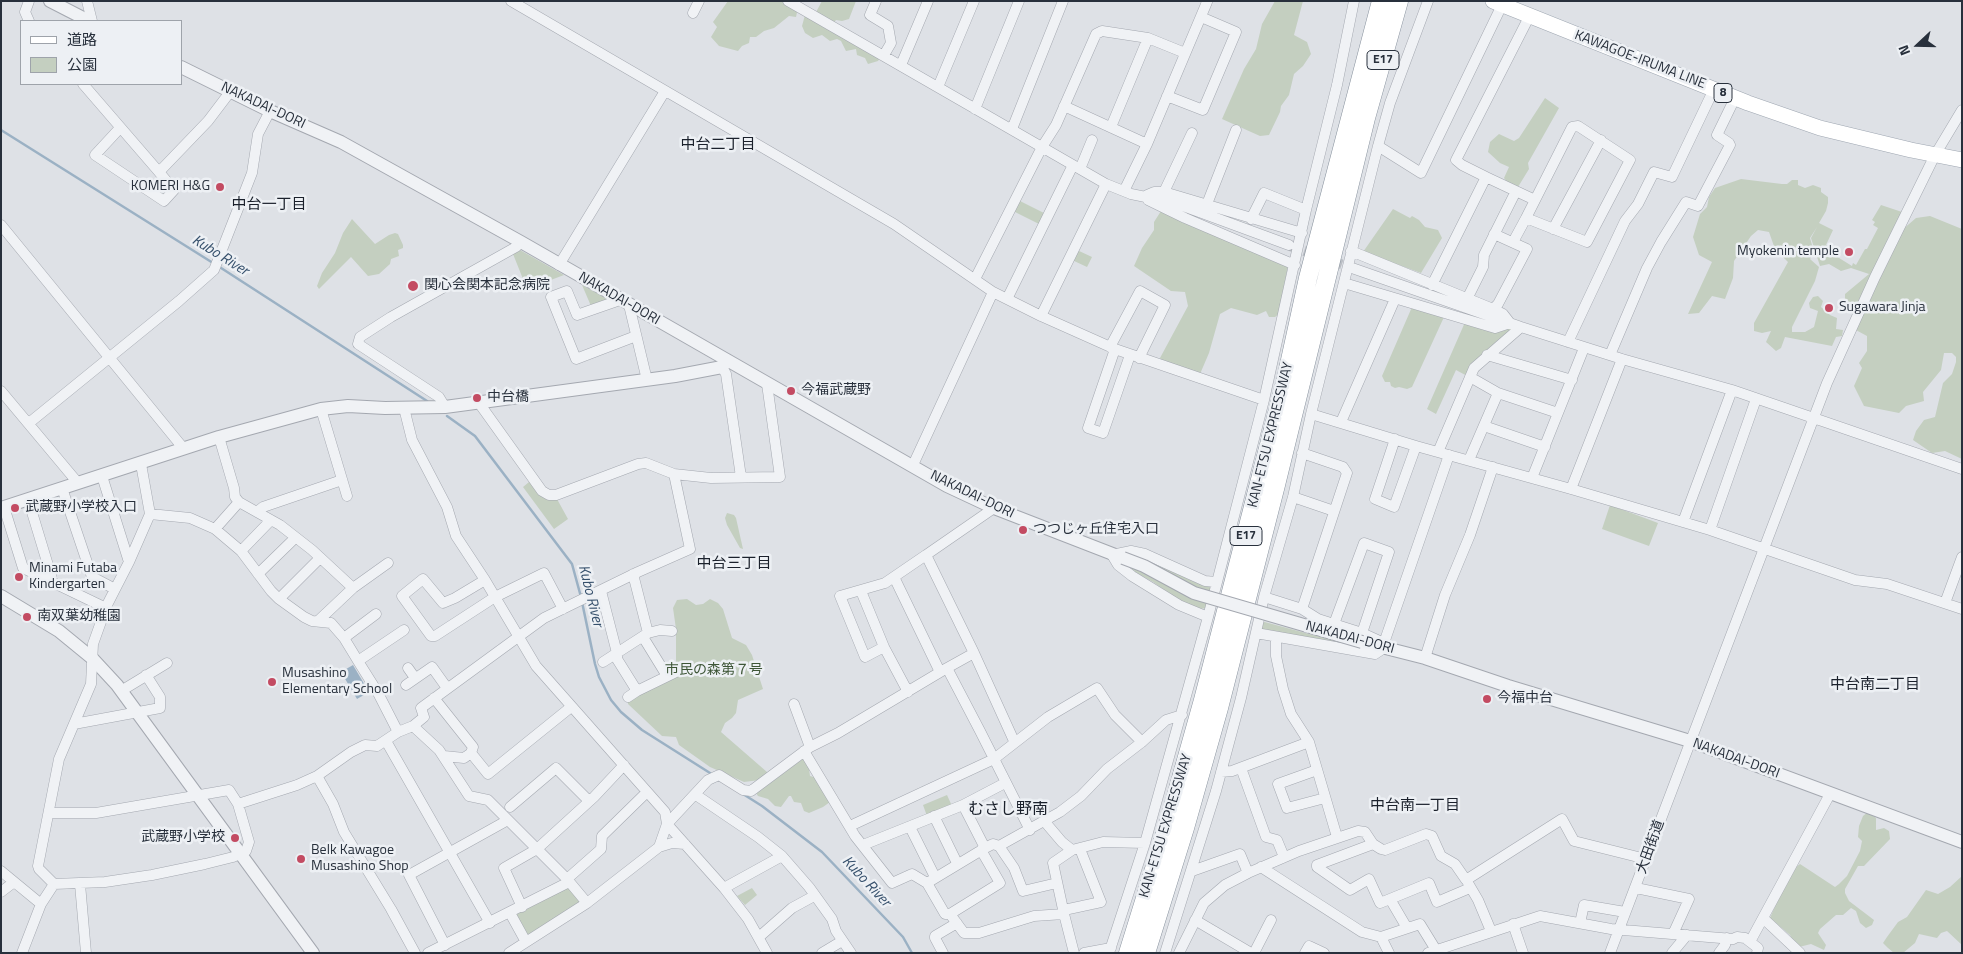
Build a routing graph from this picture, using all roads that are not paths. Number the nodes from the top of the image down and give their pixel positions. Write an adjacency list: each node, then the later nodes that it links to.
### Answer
1 (29, 1): 22 (street)
2 (50, 1): 23 (street)
3 (87, 1): 24 (street)
4 (511, 1): 33 (street)
5 (699, 1): 19 (street)
6 (788, 1): 18 (street)
7 (876, 1): 27 (street)
8 (928, 1): 28 (street)
9 (974, 1): 31 (street)
10 (1019, 1): 38 (street)
11 (1063, 1): 43 (street)
12 (1354, 1): 63 (street)
13 (1381, 1): 323 (highway, KAN-ETSU EXPRESSWAY / E17)
14 (1400, 1): 324 (highway, KAN-ETSU EXPRESSWAY / E17)
15 (1428, 1): 49 (street)
16 (1207, 2): 20 (street)
17 (1502, 3): 21 (main road, KAWAGOE-IRUMA LINE / 8); 49 (street)
18 (801, 4): 27 (street)
19 (693, 13)
20 (1201, 17): 26 (street); 35 (street)
21 (1529, 17): 32 (main road, KAWAGOE-IRUMA LINE / 8); 55 (street)
22 (29, 20)
23 (89, 20)
24 (91, 20)
25 (1148, 38): 26 (street); 37 (street); 41 (street)
26 (1185, 53): 35 (street)
27 (884, 55): 28 (street)
28 (901, 65): 31 (street)
29 (182, 68): 34 (street, NAKADAI-DORI)
30 (84, 85): 42 (street)
31 (938, 87): 38 (street)
32 (1714, 89): 36 (main road, KAWAGOE-IRUMA LINE / 8); 90 (street)
33 (664, 91): 74 (street); 77 (street)
34 (230, 92): 40 (street, NAKADAI-DORI); 54 (street)
35 (1167, 96): 48 (street)
36 (1735, 98): 51 (main road, KAWAGOE-IRUMA LINE / 8); 94 (street)
37 (1064, 106): 41 (street); 50 (street)
38 (976, 109): 43 (street)
39 (1962, 110): 51 (street, 大田街道)
40 (270, 111): 70 (street, NAKADAI-DORI); 95 (street)
41 (1111, 127): 48 (street)
42 (120, 128): 54 (street); 54 (street)
43 (1012, 129): 50 (street)
44 (1236, 130): 62 (street)
45 (1192, 133): 59 (street)
46 (1092, 140): 53 (street)
47 (1600, 140): 61 (street); 67 (street); 67 (street)
48 (1148, 144): 57 (street)
49 (1378, 146): 73 (street)
50 (1042, 147): 53 (street); 77 (street)
51 (1936, 155): 52 (main road, KAWAGOE-IRUMA LINE / 8); 114 (street, 大田街道)
52 (1962, 160)
53 (1076, 167): 56 (street); 81 (street)
54 (159, 172)
55 (1486, 177): 58 (street); 79 (street)
56 (1106, 184): 57 (street); 86 (street)
57 (1124, 191): 60 (street)
58 (1516, 191): 61 (street); 69 (street)
59 (1164, 192): 60 (street); 62 (street)
60 (1144, 197): 72 (street); 75 (street)
61 (1535, 200): 64 (street)
62 (1207, 204): 65 (street)
63 (1306, 210): 65 (street); 68 (street)
64 (1526, 218): 67 (street); 71 (street)
65 (1252, 219): 68 (street)
66 (1, 225): 95 (street)
67 (1553, 228)
68 (1302, 233): 75 (street)
69 (1494, 234): 71 (street); 83 (street)
70 (521, 242): 74 (street, NAKADAI-DORI); 109 (street)
71 (1513, 242): 85 (street)
72 (1289, 245)
73 (1352, 251): 78 (street); 79 (street)
74 (559, 264): 84 (street, NAKADAI-DORI)
75 (1295, 265): 107 (street)
76 (1352, 268): 87 (street)
77 (975, 279): 80 (street)
78 (1344, 283): 82 (street); 113 (street)
79 (1432, 285): 83 (street)
80 (994, 292): 81 (street); 128 (street)
81 (1007, 298): 86 (street)
82 (1395, 299): 87 (street); 115 (street)
83 (1467, 299): 85 (street)
84 (625, 302): 89 (street); 89 (street); 98 (street, NAKADAI-DORI)
85 (1493, 309): 87 (street)
86 (1041, 316): 91 (street)
87 (1510, 323): 88 (street)
88 (1521, 327): 90 (street); 93 (street)
89 (636, 336): 100 (street)
90 (1568, 342): 92 (street)
91 (1112, 348): 96 (street); 96 (street); 96 (street)
92 (1584, 348): 94 (street); 101 (street)
93 (1487, 355): 99 (street); 101 (street)
94 (1610, 355): 97 (street)
95 (110, 357): 116 (street); 122 (street)
96 (1135, 357): 107 (street)
97 (1622, 359): 103 (street); 138 (street)
98 (725, 364): 100 (street); 102 (street, NAKADAI-DORI); 133 (street)
99 (1470, 377): 105 (street); 123 (street)
100 (647, 380): 108 (street)
101 (1572, 380): 112 (street)
102 (767, 384): 128 (street, NAKADAI-DORI); 133 (street)
103 (1732, 390): 106 (street); 149 (street)
104 (1, 391): 116 (street)
105 (1498, 393): 112 (street); 117 (street)
106 (1756, 399): 114 (street); 151 (street)
107 (1264, 400): 166 (street)
108 (479, 403): 109 (street); 131 (street)
109 (445, 407): 110 (street)
110 (404, 408): 111 (street); 165 (street)
111 (321, 409): 118 (street); 135 (street)
112 (1558, 413): 121 (street)
113 (1311, 414): 115 (street); 124 (street)
114 (1814, 417): 130 (street); 153 (street, 大田街道)
115 (1341, 422): 119 (street)
116 (29, 423): 136 (street)
117 (1484, 426): 121 (street); 126 (street)
118 (218, 438): 122 (street); 142 (street)
119 (1395, 439): 120 (street); 120 (street)
120 (1416, 446): 123 (street)
121 (1544, 447): 134 (street)
122 (184, 449): 127 (street)
123 (1438, 452): 125 (street)
124 (1302, 453): 140 (street); 145 (street)
125 (1449, 455): 126 (street); 192 (street)
126 (1469, 460): 129 (street)
127 (141, 464): 132 (street); 147 (street)
128 (913, 465): 144 (street, NAKADAI-DORI)
129 (1493, 467): 134 (street); 197 (street)
130 (1962, 469)
131 (674, 474): 133 (street); 162 (street)
132 (102, 476): 136 (street); 159 (street)
133 (741, 477)
134 (1532, 478): 138 (street)
135 (342, 480): 139 (street); 146 (street)
136 (78, 484): 137 (street)
137 (62, 488): 141 (street); 168 (street)
138 (1571, 488): 149 (street)
139 (347, 496)
140 (1293, 497): 145 (street); 173 (street)
141 (28, 499): 143 (street); 164 (street)
142 (239, 502): 146 (street); 150 (street)
143 (3, 507): 164 (street)
144 (994, 508): 155 (street); 156 (street, NAKADAI-DORI)
145 (1334, 510): 178 (street)
146 (258, 511): 148 (street)
147 (150, 514): 150 (street); 159 (street)
148 (271, 520): 152 (street); 154 (street)
149 (1683, 522): 151 (street)
150 (215, 530): 154 (street)
151 (1710, 530): 153 (street)
152 (295, 538): 158 (street); 161 (street)
153 (1763, 548): 175 (street); 216 (street, 大田街道)
154 (241, 552): 161 (street)
155 (926, 555): 163 (street); 195 (street)
156 (1117, 556): 166 (street); 181 (street); 191 (street, NAKADAI-DORI, bridge)
157 (1962, 557): 175 (street)
158 (320, 558): 167 (street); 174 (street)
159 (129, 562): 168 (street)
160 (388, 563): 167 (street)
161 (258, 574): 174 (street)
162 (634, 574): 169 (street); 187 (street)
163 (894, 578): 170 (street); 202 (street)
164 (49, 580): 176 (street)
165 (485, 580): 172 (street); 172 (street)
166 (1216, 582): 181 (street)
167 (353, 588): 182 (street)
168 (115, 589): 176 (street)
169 (601, 591): 177 (street); 194 (street)
170 (861, 591): 193 (street); 193 (street)
171 (1, 596): 196 (street)
172 (495, 597): 177 (street); 188 (street)
173 (1264, 597): 178 (street); 186 (street)
174 (279, 599): 182 (street)
175 (1945, 603): 179 (street)
176 (106, 608): 196 (street)
177 (563, 609): 188 (street)
178 (1302, 609): 183 (street)
179 (1962, 609)
180 (376, 614): 190 (street)
181 (1208, 617): 211 (street)
182 (318, 621): 190 (street)
183 (1334, 624): 191 (street); 191 (street)
184 (404, 630): 198 (street)
185 (672, 631): 187 (street)
186 (1256, 633): 189 (street); 227 (street)
187 (646, 635): 194 (street); 194 (street)
188 (519, 636): 204 (street); 209 (street)
189 (1276, 637): 192 (street); 219 (street)
190 (344, 638): 198 (street)
191 (1362, 638): 192 (street, NAKADAI-DORI)
192 (1384, 645): 197 (street, NAKADAI-DORI)
193 (884, 647): 206 (street)
194 (617, 653): 199 (street)
195 (974, 653): 202 (street); 217 (street)
196 (92, 658): 205 (street); 212 (street)
197 (1425, 658): 216 (street, NAKADAI-DORI)
198 (358, 661): 214 (street)
199 (603, 662)
200 (167, 663): 203 (street)
201 (408, 668): 204 (street)
202 (944, 670): 206 (street); 223 (street)
203 (146, 676): 205 (street); 210 (street)
204 (447, 688): 207 (street)
205 (121, 690): 210 (street)
206 (908, 692): 220 (street)
207 (434, 698): 213 (street); 221 (street)
208 (794, 704): 220 (street)
209 (570, 707): 221 (street); 224 (street)
210 (138, 712): 212 (street); 232 (street)
211 (1182, 715): 218 (street); 249 (street)
212 (74, 724): 239 (street)
213 (413, 726): 214 (street); 222 (street)
214 (398, 732): 215 (street)
215 (386, 741): 228 (street); 258 (street)
216 (1690, 741): 231 (street, NAKADAI-DORI); 262 (street, 大田街道)
217 (1014, 742): 218 (street); 223 (street)
218 (1142, 742): 242 (street)
219 (1309, 742): 225 (street); 226 (street)
220 (807, 749): 233 (street); 244 (street)
221 (471, 753): 222 (street)
222 (444, 756): 241 (street)
223 (994, 759): 229 (street); 244 (street)
224 (624, 765): 230 (street); 235 (street)
225 (1241, 768): 227 (street); 261 (street)
226 (1317, 770): 234 (street); 234 (street)
227 (1221, 772): 266 (street)
228 (317, 776): 236 (street); 315 (street)
229 (1006, 783): 237 (street); 246 (street)
230 (647, 792): 243 (street); 270 (street)
231 (1830, 794): 248 (street, NAKADAI-DORI); 289 (street)
232 (196, 795): 236 (street); 239 (street); 259 (street)
233 (696, 795): 243 (street); 260 (street)
234 (1325, 798): 247 (street)
235 (588, 801): 238 (street); 255 (street)
236 (238, 804): 259 (street)
237 (963, 805): 240 (street); 256 (street)
238 (510, 807)
239 (49, 813): 274 (street)
240 (934, 816): 245 (street); 263 (street)
241 (508, 820): 255 (street); 258 (street)
242 (1045, 822): 246 (street); 257 (street)
243 (667, 824): 250 (street); 254 (street)
244 (850, 826): 252 (street)
245 (910, 827): 252 (street); 269 (street)
246 (1030, 830): 253 (street)
247 (1337, 838): 251 (street); 261 (street)
248 (1962, 842)
249 (1145, 843): 257 (street); 309 (street)
250 (685, 844): 254 (street); 277 (street)
251 (1373, 844): 276 (street); 281 (street)
252 (862, 845): 269 (street)
253 (999, 846): 256 (street); 268 (street)
254 (659, 847): 282 (street)
255 (538, 849): 270 (street); 284 (street)
256 (983, 849): 263 (street); 272 (street)
257 (1076, 849): 273 (street); 285 (street)
258 (451, 852): 292 (street); 307 (street)
259 (239, 854): 275 (street); 314 (street)
260 (782, 856): 277 (street); 280 (street)
261 (1284, 857): 264 (street)
262 (1646, 859): 276 (street); 278 (street, 大田街道)
263 (958, 863): 269 (street)
264 (1261, 867): 267 (street); 302 (street)
265 (1, 871): 271 (street)
266 (1192, 871): 267 (street); 325 (street)
267 (1248, 872): 290 (street)
268 (1016, 875): 272 (street); 273 (street)
269 (931, 880): 288 (street)
270 (568, 881): 282 (street); 284 (street)
271 (14, 882): 279 (street); 283 (street)
272 (1000, 883): 288 (street)
273 (1057, 883): 285 (street)
274 (54, 884): 275 (street); 283 (street)
275 (80, 884): 313 (street)
276 (1468, 884): 281 (street); 298 (street)
277 (724, 888): 301 (street)
278 (1636, 888): 286 (street, 大田街道); 299 (street)
279 (1, 892)
280 (814, 896): 301 (street); 305 (street)
281 (1390, 899): 296 (street)
282 (587, 903): 306 (street)
283 (40, 904): 312 (street)
284 (522, 907): 287 (street)
285 (1064, 912): 293 (street); 321 (street)
286 (1625, 912): 295 (street); 297 (street, 大田街道)
287 (510, 913): 292 (street); 306 (street)
288 (950, 914): 293 (street)
289 (1763, 918): 304 (street); 336 (street)
290 (1195, 920): 326 (street); 327 (street)
291 (1271, 920): 327 (street)
292 (490, 922): 307 (street)
293 (957, 923): 320 (street)
294 (1513, 924): 295 (street); 298 (street); 331 (street)
295 (1580, 924): 297 (street)
296 (1407, 928): 302 (street); 310 (street)
297 (1619, 929): 299 (street); 332 (street, 大田街道)
298 (1491, 931): 308 (street)
299 (1673, 934): 300 (street)
300 (1687, 935): 303 (street); 333 (street)
301 (759, 937): 317 (street)
302 (1381, 937): 330 (street)
303 (1727, 938): 304 (street); 334 (street)
304 (1750, 940): 335 (street)
305 (842, 941): 318 (street); 319 (street)
306 (526, 942): 316 (street)
307 (445, 945): 311 (street)
308 (1460, 948): 310 (street)
309 (1110, 950): 322 (street)
310 (1432, 951)
311 (433, 952)
312 (22, 953)
313 (86, 953)
314 (313, 953)
315 (415, 953)
316 (510, 953)
317 (767, 953)
318 (822, 953)
319 (851, 953)
320 (943, 953)
321 (1074, 953)
322 (1084, 953)
323 (1128, 953)
324 (1146, 953)
325 (1165, 953)
326 (1179, 953)
327 (1252, 953)
328 (1305, 953): 329 (street)
329 (1324, 953)
330 (1389, 953)
331 (1523, 953)
332 (1610, 953)
333 (1672, 953)
334 (1719, 953)
335 (1757, 953)
336 (1800, 953)

